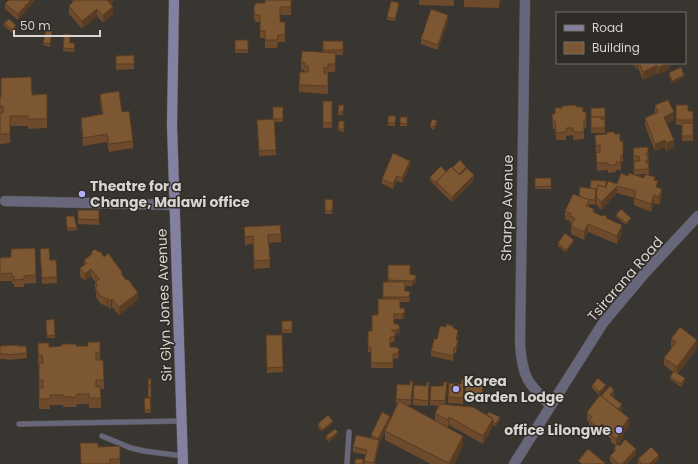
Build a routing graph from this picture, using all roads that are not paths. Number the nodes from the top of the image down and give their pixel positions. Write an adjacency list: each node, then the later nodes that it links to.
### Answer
1 (174, 0): 4 (main road, Sir Glyn Jones Avenue)
2 (525, 0): 6 (street, Sharpe Avenue)
3 (5, 200): 4 (street)
4 (174, 205): 7 (main road, Sir Glyn Jones Avenue)
5 (698, 216): 6 (street, Tsirarana Road)
6 (550, 405): 13 (street, Tsirarana Road)
7 (182, 421): 8 (lane); 11 (main road, Sir Glyn Jones Avenue)
8 (19, 424)
9 (349, 432): 12 (lane)
10 (102, 436): 11 (lane)
11 (183, 460)
12 (347, 464)
13 (514, 464)

